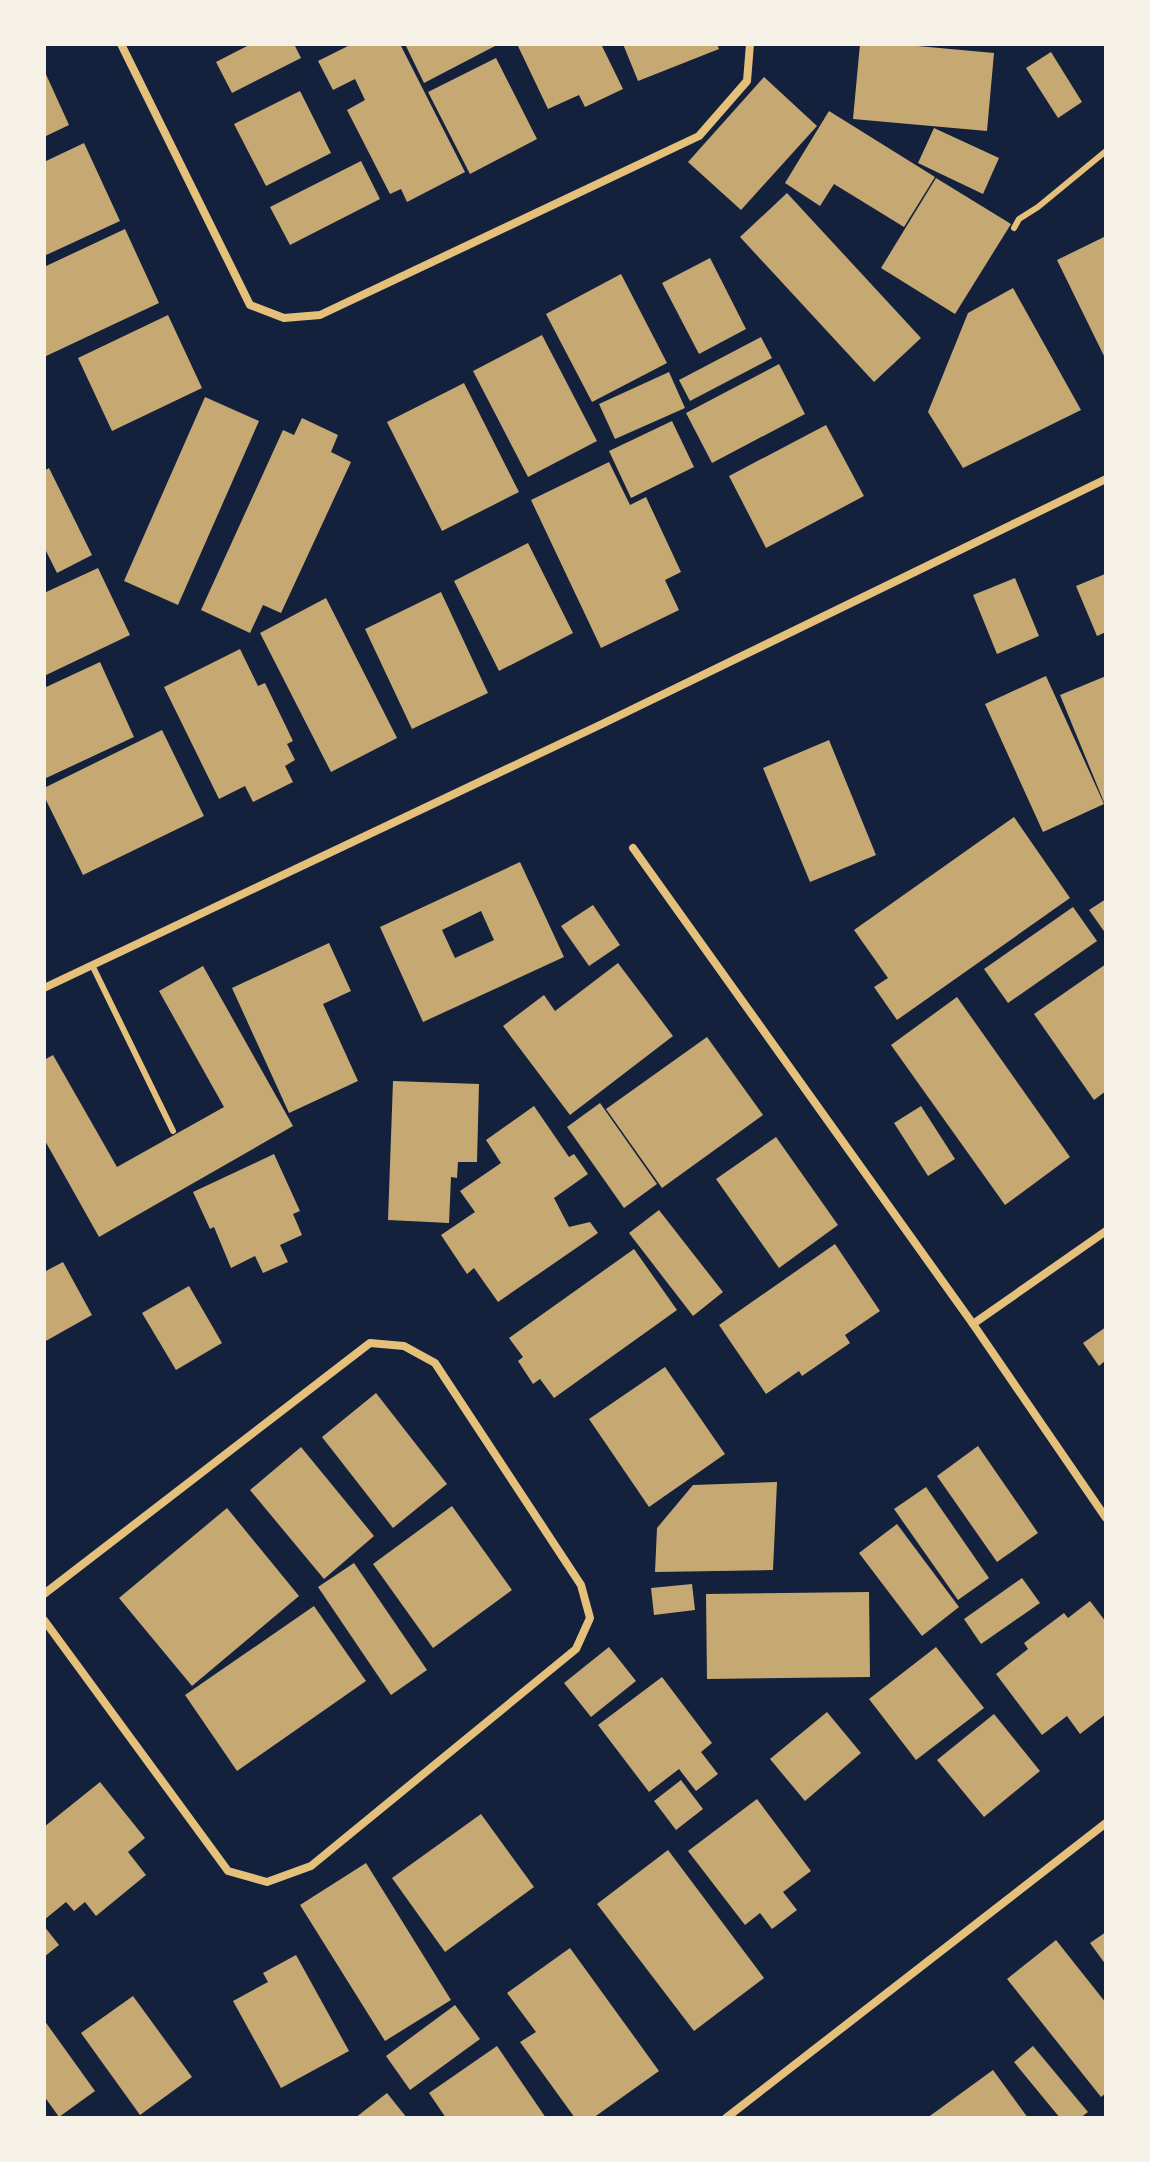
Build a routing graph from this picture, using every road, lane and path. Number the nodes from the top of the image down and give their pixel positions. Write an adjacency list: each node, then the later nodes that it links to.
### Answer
1 (121, 44): 2 (street)
2 (750, 44)
3 (1106, 151): 4 (lane)
4 (1014, 228)
5 (1106, 479): 7 (street)
6 (633, 848): 11 (street)
7 (93, 967): 8 (street); 9 (lane)
8 (44, 988)
9 (173, 1131)
10 (1106, 1231): 11 (street)
11 (973, 1324): 12 (street)
12 (1106, 1518)
13 (44, 1594): 14 (street)
14 (44, 1620)
15 (1106, 1823): 16 (street)
16 (726, 2118)

